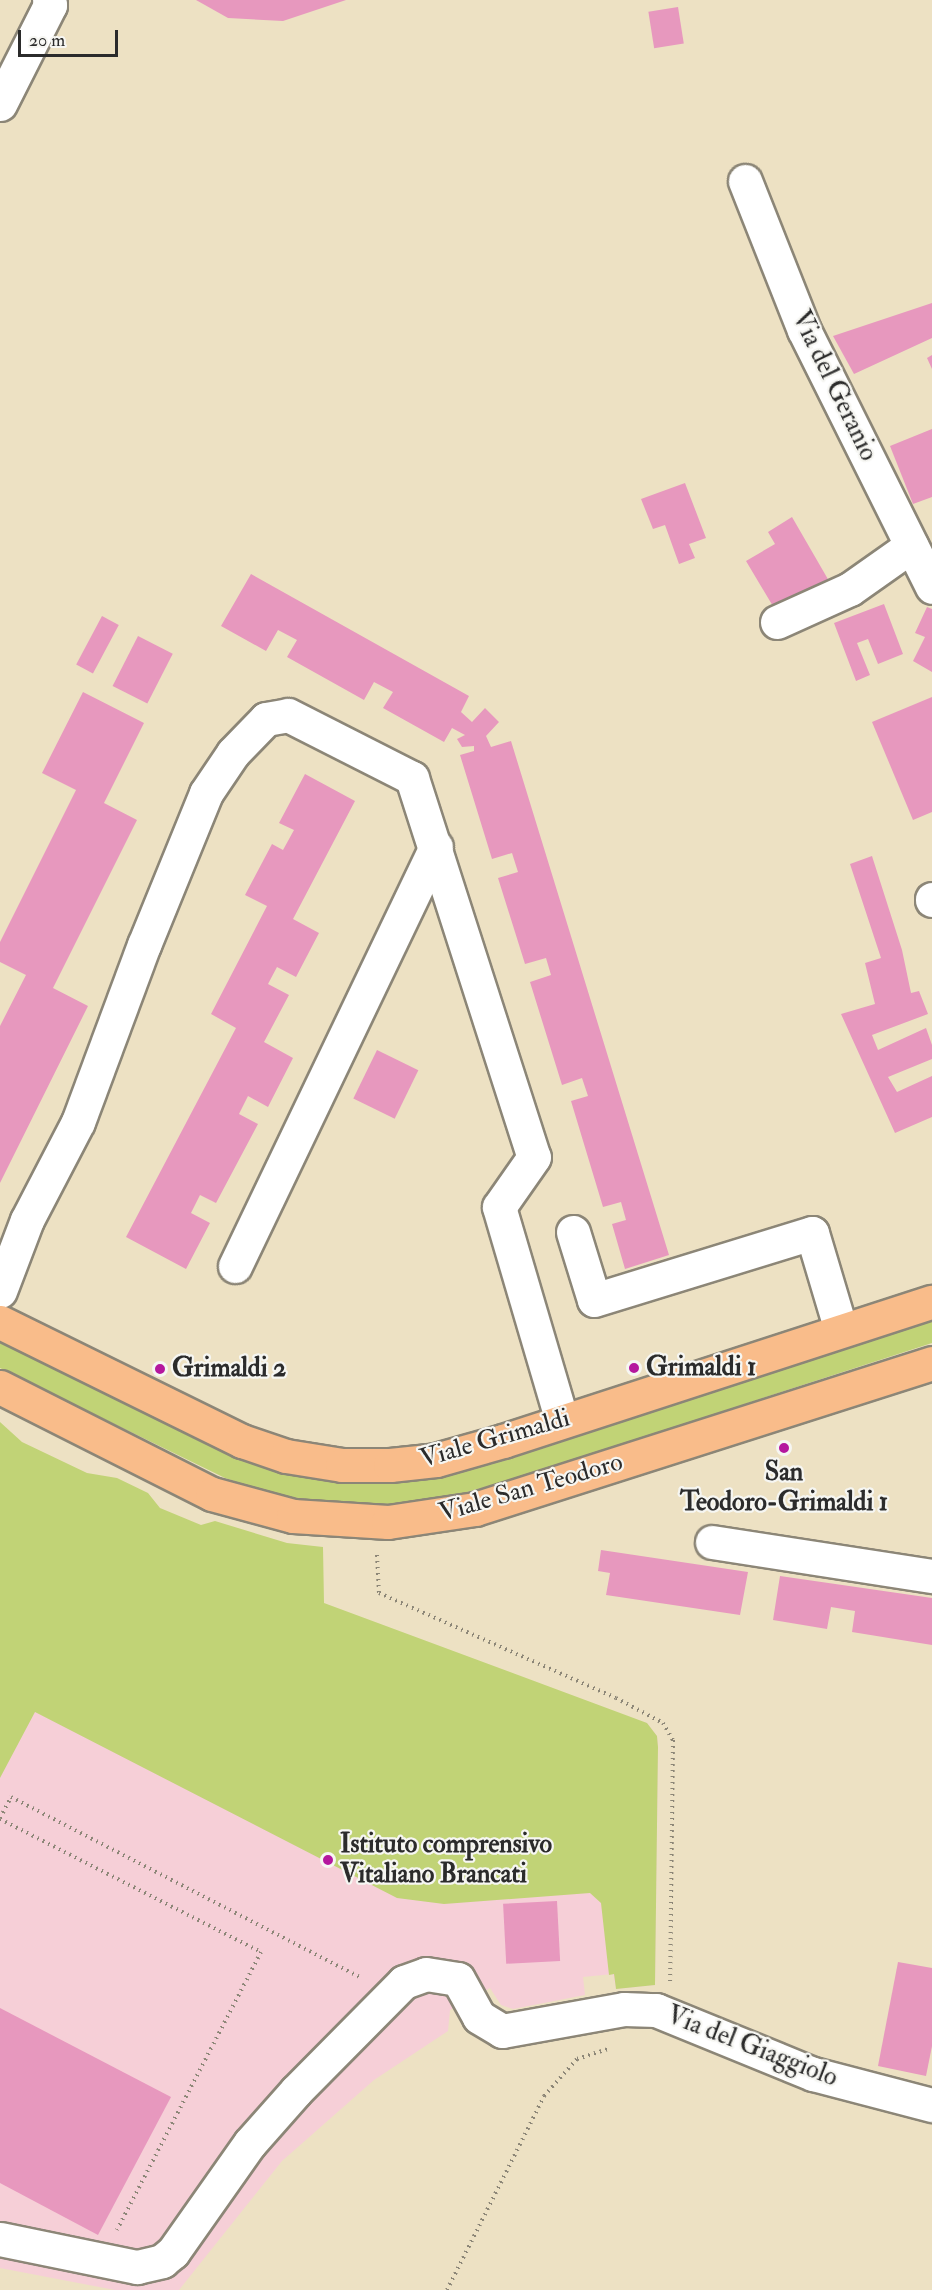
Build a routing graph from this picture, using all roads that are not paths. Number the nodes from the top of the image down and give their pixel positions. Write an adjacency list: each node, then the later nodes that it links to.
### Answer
1 (49, 0): 2 (street)
2 (0, 104)
3 (745, 181): 4 (street, Via del Geranio)
4 (911, 546): 5 (street, Via del Geranio); 6 (street)
5 (932, 587)
6 (777, 622)
7 (436, 848): 9 (street); 10 (street); 16 (street)
8 (573, 1232): 13 (street)
9 (235, 1266)
10 (0, 1291)
11 (932, 1302): 13 (main road, Viale Grimaldi)
12 (0, 1322): 16 (main road, Viale Grimaldi)
13 (841, 1330): 16 (main road, Viale Grimaldi)
14 (932, 1363): 15 (main road, Viale San Teodoro)
15 (0, 1388)
16 (562, 1421)
17 (712, 1542): 18 (street)
18 (932, 1575)
19 (932, 2105): 20 (street, Via del Giaggiolo)
20 (0, 2239)

